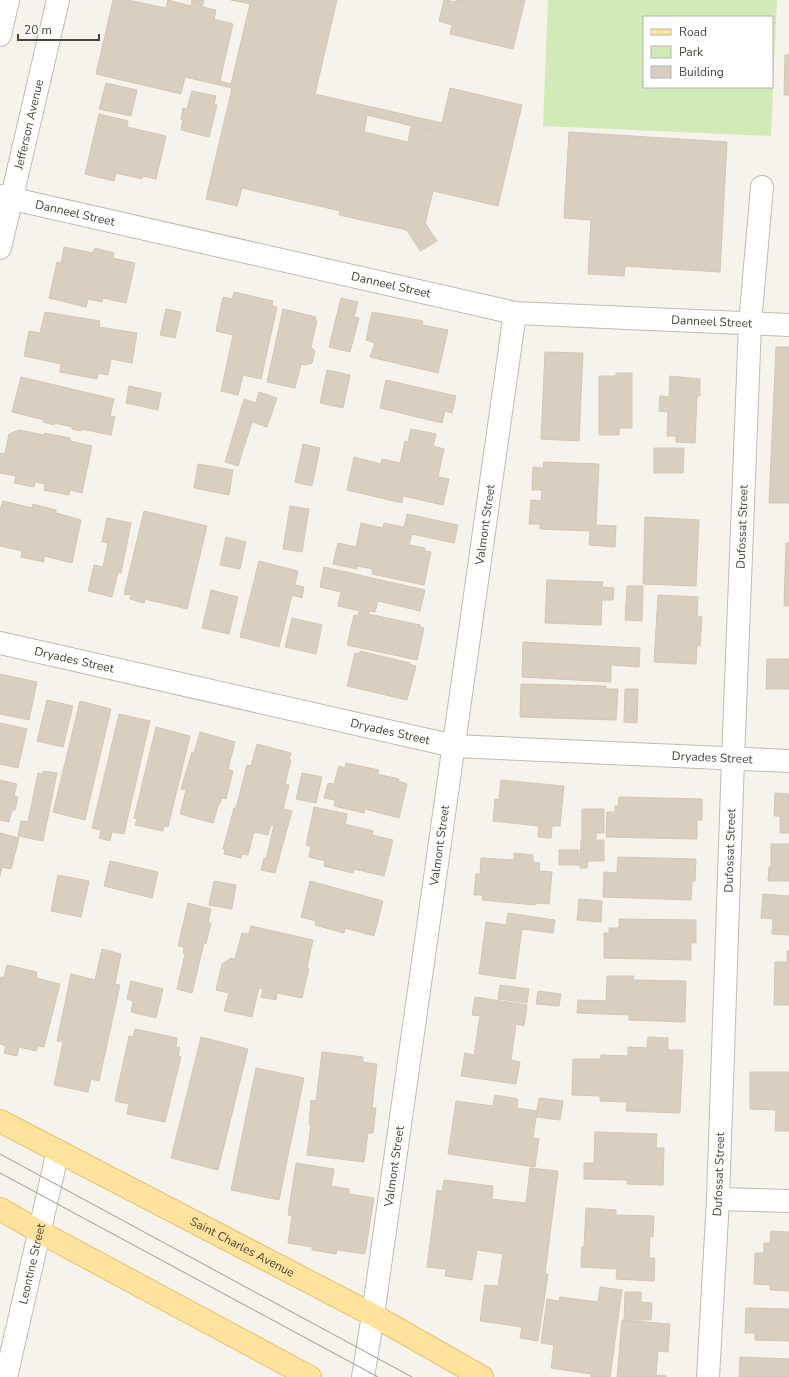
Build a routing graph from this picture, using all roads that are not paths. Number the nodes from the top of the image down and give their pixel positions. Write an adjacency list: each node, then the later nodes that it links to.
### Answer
1 (8, 0): 3 (street)
2 (58, 0): 5 (street, Jefferson Avenue)
3 (0, 35)
4 (762, 187): 8 (street, Dufossat Street)
5 (6, 197): 6 (street, Jefferson Avenue); 7 (street, Danneel Street)
6 (0, 248)
7 (515, 313): 8 (street, Danneel Street); 11 (street, Valmont Street)
8 (750, 324): 9 (street, Danneel Street); 12 (street, Dufossat Street)
9 (789, 325)
10 (0, 643): 11 (street, Dryades Street)
11 (454, 746): 12 (street, Dryades Street); 20 (street, Valmont Street)
12 (733, 760): 13 (street, Dryades Street); 16 (street, Dufossat Street)
13 (789, 762)
14 (0, 1121): 15 (main road, Saint Charles Avenue)
15 (58, 1151): 19 (street, Leontine Street); 20 (main road, Saint Charles Avenue)
16 (718, 1199): 17 (street); 25 (street, Dufossat Street)
17 (789, 1201)
18 (0, 1209): 19 (main road)
19 (40, 1232): 21 (street, Leontine Street); 22 (main road)
20 (373, 1316): 23 (street, Valmont Street); 24 (main road, Saint Charles Avenue)
21 (6, 1377)
22 (310, 1377)
23 (363, 1377)
24 (482, 1377)
25 (708, 1377)

